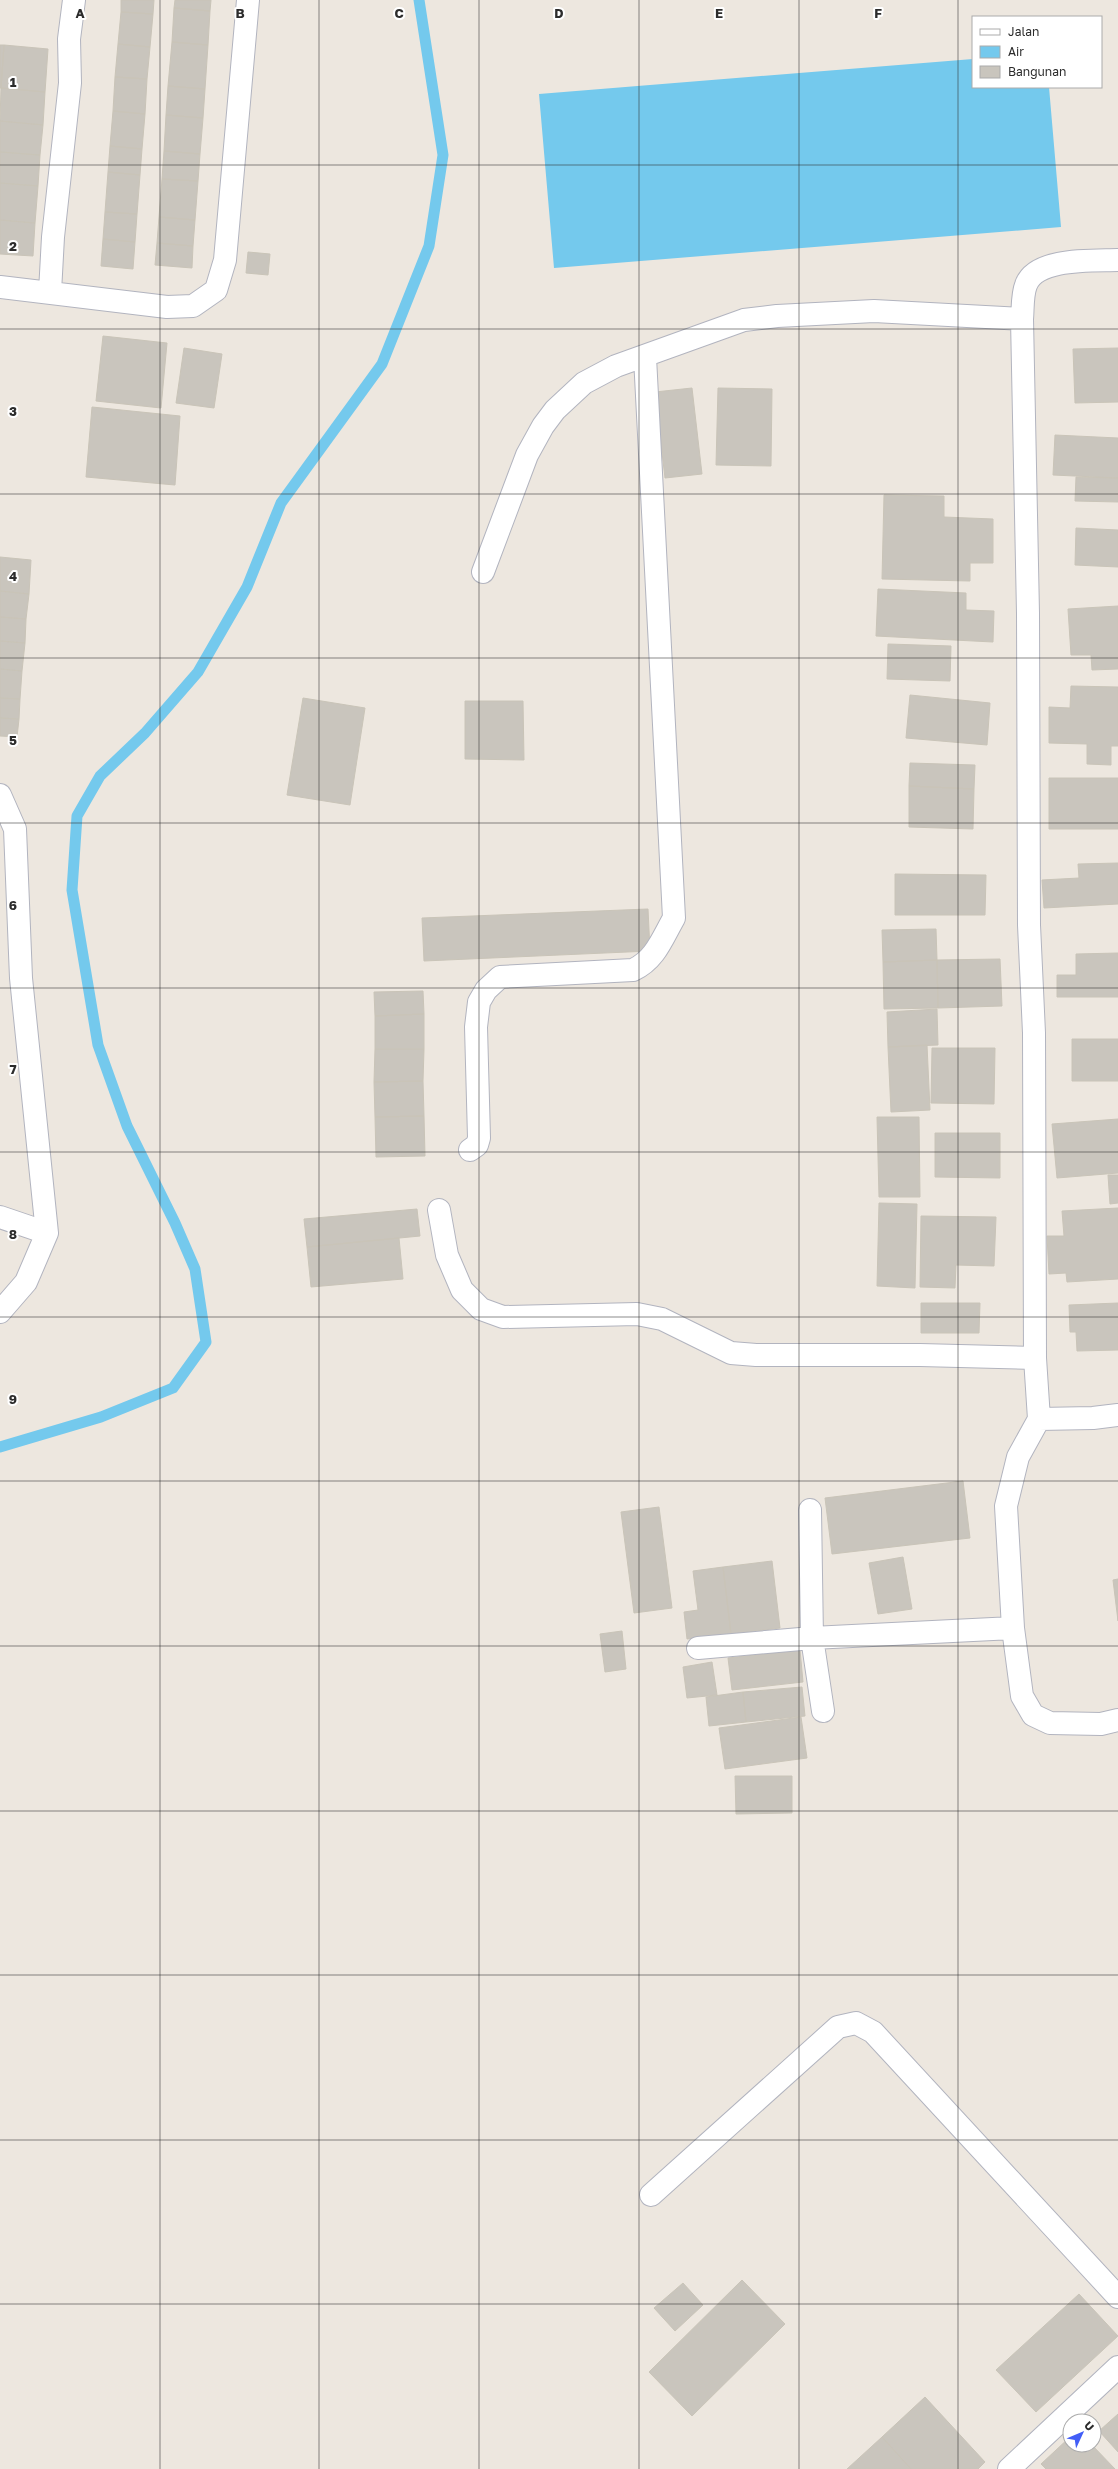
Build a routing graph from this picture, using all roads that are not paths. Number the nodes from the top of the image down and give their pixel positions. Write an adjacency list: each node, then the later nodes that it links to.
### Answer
1 (74, 0): 5 (street)
2 (248, 0): 5 (street)
3 (1118, 260): 6 (street)
4 (0, 288): 5 (street)
5 (50, 292)
6 (1022, 319): 7 (street); 15 (street)
7 (645, 357): 8 (street); 10 (street)
8 (483, 572)
9 (0, 795): 13 (street)
10 (470, 1150)
11 (438, 1210): 15 (street)
12 (0, 1217): 13 (street)
13 (47, 1233): 14 (street)
14 (0, 1312)
15 (1035, 1358): 17 (street)
16 (1118, 1414): 17 (street)
17 (1039, 1419): 19 (street)
18 (810, 1510): 20 (street)
19 (1013, 1628): 20 (street); 23 (street)
20 (812, 1638): 21 (street); 22 (street)
21 (698, 1648)
22 (823, 1710)
23 (1118, 1720)
24 (651, 2195): 25 (street)
25 (1118, 2297)
26 (1118, 2367): 27 (street)
27 (1009, 2469)

